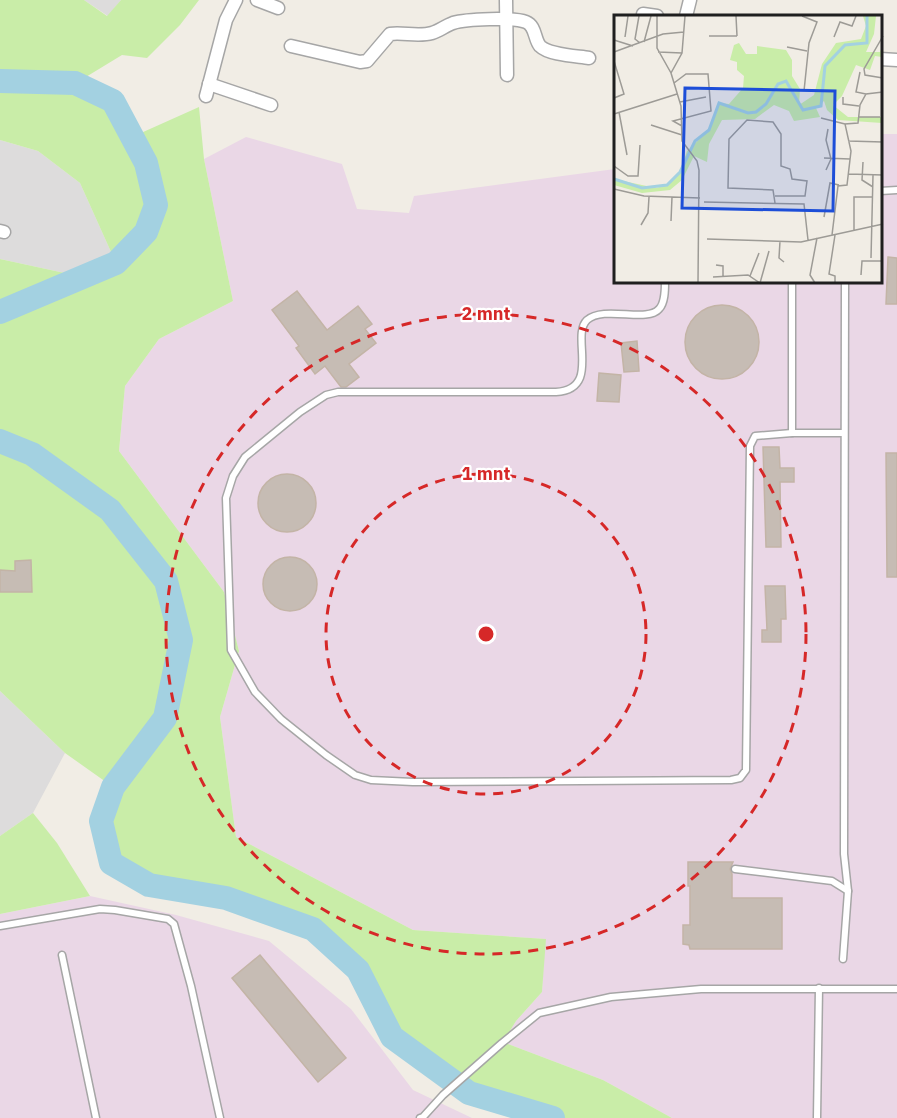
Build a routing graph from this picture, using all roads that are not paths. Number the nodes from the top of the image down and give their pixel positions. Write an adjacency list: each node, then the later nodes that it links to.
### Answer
1 (236, 0): 15 (street)
2 (257, 0): 5 (street)
3 (506, 0): 9 (street)
4 (690, 0): 8 (street)
5 (278, 8)
6 (643, 14): 7 (street)
7 (650, 15)
8 (686, 15)
9 (506, 19): 10 (street); 11 (street); 14 (street)
10 (291, 46)
11 (589, 58)
12 (882, 59): 13 (street)
13 (897, 60)
14 (507, 75)
15 (271, 105)
16 (897, 190): 17 (lane)
17 (882, 191)
18 (665, 284): 21 (lane)
19 (792, 284): 21 (lane)
20 (845, 284): 22 (lane)
21 (792, 433): 22 (lane)
22 (844, 433): 24 (lane)
23 (735, 869): 24 (lane)
24 (848, 891): 27 (lane)
25 (0, 926): 31 (lane)
26 (62, 955): 30 (lane)
27 (843, 959)
28 (819, 988): 29 (lane); 32 (lane); 33 (lane)
29 (897, 989)
30 (96, 1118)
31 (220, 1118)
32 (420, 1118)
33 (817, 1118)

